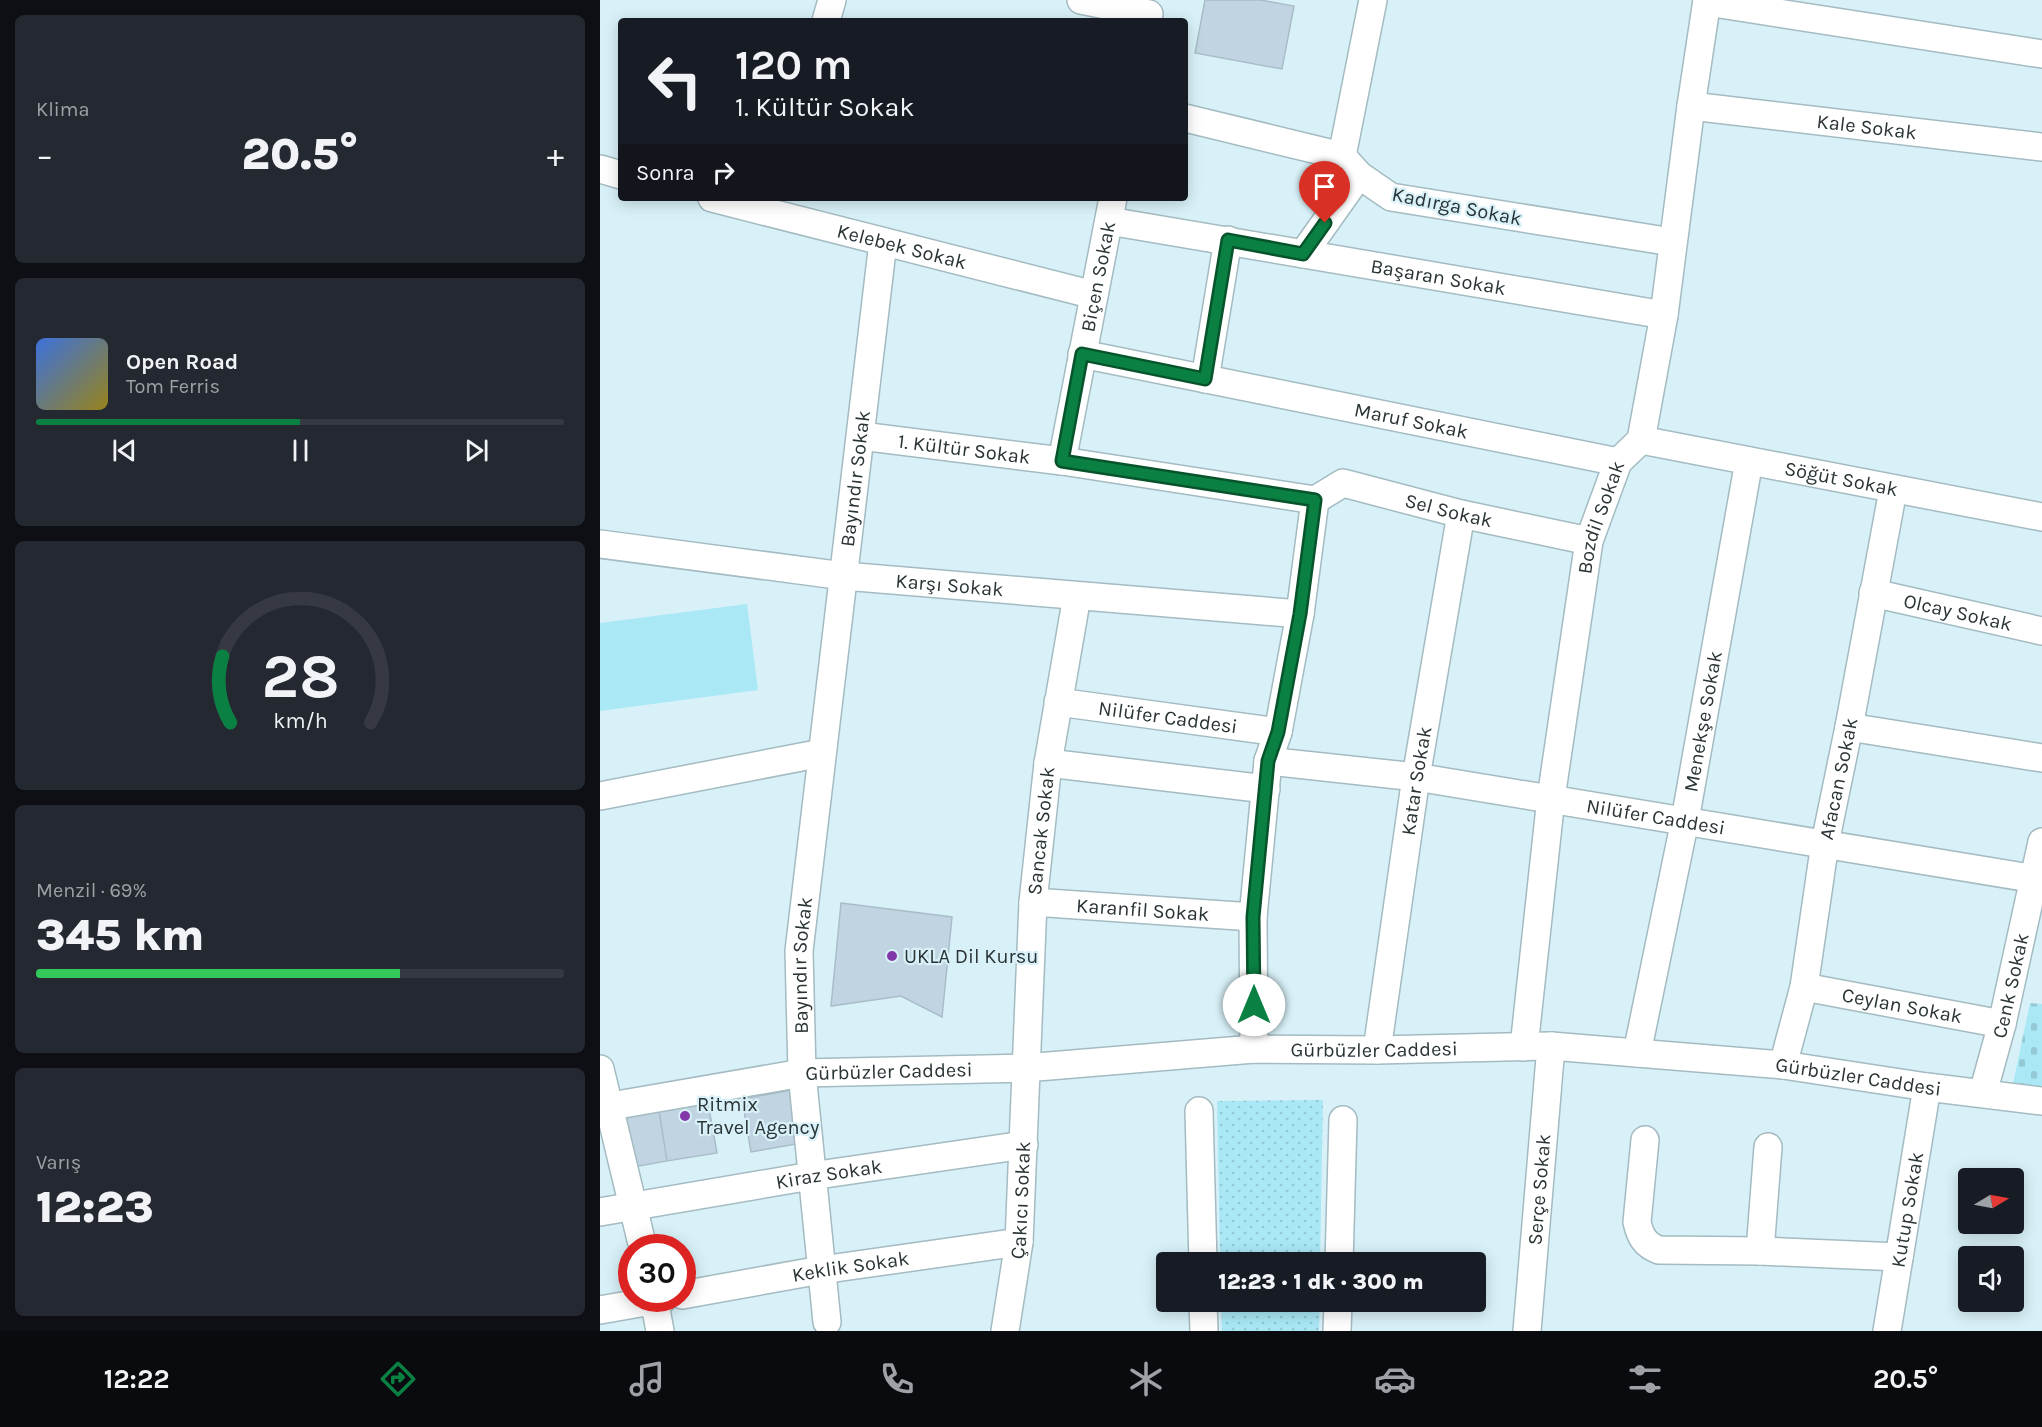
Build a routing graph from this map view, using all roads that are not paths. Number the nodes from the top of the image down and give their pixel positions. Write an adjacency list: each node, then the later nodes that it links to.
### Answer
1 (832, 0): 6 (street)
2 (1081, 0): 5 (street)
3 (1373, 0): 11 (street)
4 (1707, 1): 7 (street); 8 (street, Bozdil Sokak)
5 (1150, 12)
6 (827, 18)
7 (2042, 54)
8 (1691, 106): 10 (street, Kale Sokak); 19 (street, Bozdil Sokak)
9 (1188, 119): 11 (street, Kadırga Sokak)
10 (2042, 147)
11 (1350, 166): 19 (street, Kadırga Sokak); 20 (street)
12 (600, 169): 13 (street)
13 (618, 174)
14 (734, 201): 15 (street, Kelebek Sokak)
15 (772, 206): 18 (street, Kelebek Sokak)
16 (1111, 209): 17 (street, Başaran Sokak); 21 (street, Biçen Sokak)
17 (1228, 240): 20 (street, Başaran Sokak); 24 (street)
18 (883, 242): 21 (street, Kelebek Sokak); 25 (street, Bayındır Sokak)
19 (1672, 242): 22 (street, Bozdil Sokak)
20 (1303, 254): 22 (street, Başaran Sokak)
21 (1094, 295): 23 (street, Biçen Sokak)
22 (1664, 315): 26 (street, Bozdil Sokak)
23 (1082, 354): 24 (street, Maruf Sokak); 27 (street, Biçen Sokak)
24 (1205, 379): 29 (street, Maruf Sokak)
25 (861, 436): 27 (street, 1. Kültür Sokak); 36 (street, Bayındır Sokak)
26 (1641, 440): 28 (street, Söğüt Sokak); 29 (street, Bozdil Sokak)
27 (1062, 461): 31 (street, 1. Kültür Sokak)
28 (1749, 461): 30 (street, Söğüt Sokak); 52 (street, Menekşe Sokak)
29 (1618, 462): 34 (street, Bozdil Sokak)
30 (1893, 489): 33 (street, Söğüt Sokak); 37 (street, Afacan Sokak)
31 (1315, 500): 32 (street, Sel Sokak); 39 (street)
32 (1461, 514): 34 (street, Sel Sokak); 48 (street, Katar Sokak)
33 (2042, 517)
34 (1589, 541): 51 (street, Bozdil Sokak)
35 (600, 544): 36 (street, Karşı Sokak)
36 (844, 576): 38 (street, Karşı Sokak); 44 (street, Bayındır Sokak)
37 (1873, 593): 40 (street, Olcay Sokak); 42 (street, Afacan Sokak)
38 (1077, 596): 39 (street, Karşı Sokak); 41 (street, Sancak Sokak)
39 (1300, 614): 43 (street)
40 (2042, 631)
41 (1058, 702): 43 (street, Nilüfer Caddesi); 47 (street, Sancak Sokak)
42 (1849, 726): 45 (street); 54 (street, Afacan Sokak)
43 (1278, 732): 46 (street)
44 (822, 753): 50 (street); 68 (street, Bayındır Sokak)
45 (2042, 758)
46 (1268, 761): 48 (street, Nilüfer Caddesi); 49 (street)
47 (1048, 763): 49 (street); 56 (street, Sancak Sokak)
48 (1416, 777): 51 (street, Nilüfer Caddesi); 63 (street, Katar Sokak)
49 (1266, 789): 57 (street)
50 (600, 796)
51 (1551, 798): 52 (street, Nilüfer Caddesi); 61 (street, Bozdil Sokak)
52 (1685, 820): 54 (street, Nilüfer Caddesi); 64 (street, Menekşe Sokak)
53 (2042, 842): 55 (street, Cenk Sokak)
54 (1824, 843): 55 (street, Nilüfer Caddesi); 58 (street, Afacan Sokak)
55 (2038, 880): 59 (street, Cenk Sokak)
56 (1033, 902): 57 (street, Karanfil Sokak); 66 (street, Sancak Sokak)
57 (1253, 917): 62 (street)
58 (1804, 987): 59 (street, Ceylan Sokak); 65 (street, Afacan Sokak)
59 (2002, 1024): 70 (street, Cenk Sokak)
60 (1551, 1046): 61 (street, Gürbüzler Caddesi); 64 (street, Gürbüzler Caddesi); 99 (street, Serçe Sokak)
61 (1524, 1047): 63 (street, Gürbüzler Caddesi)
62 (1254, 1050): 63 (street, Gürbüzler Caddesi); 66 (street, Gürbüzler Caddesi)
63 (1377, 1050)
64 (1637, 1053): 65 (street, Gürbüzler Caddesi)
65 (1783, 1065): 69 (street, Gürbüzler Caddesi)
66 (1025, 1068): 68 (street, Gürbüzler Caddesi); 76 (street, Çakıcı Sokak)
67 (600, 1069): 72 (street)
68 (802, 1073): 72 (street, Gürbüzler Caddesi); 78 (street, Bayındır Sokak)
69 (1927, 1088): 70 (street, Gürbüzler Caddesi); 86 (street, Kutup Sokak)
70 (1983, 1093): 71 (street, Gürbüzler Caddesi)
71 (2042, 1101)
72 (605, 1107): 79 (street)
73 (1199, 1111): 84 (street)
74 (1343, 1120): 85 (street)
75 (1645, 1140): 83 (street)
76 (1024, 1145): 78 (street, Kiraz Sokak); 82 (street, Çakıcı Sokak)
77 (1768, 1147): 83 (street)
78 (812, 1176): 79 (street, Kiraz Sokak); 87 (street, Bayındır Sokak)
79 (634, 1206): 80 (street, Kiraz Sokak); 81 (street)
80 (600, 1212)
81 (640, 1234)
82 (1019, 1242): 87 (street, Keklik Sokak); 96 (street, Çakıcı Sokak)
83 (1760, 1251): 86 (street)
84 (1203, 1252)
85 (1339, 1252)
86 (1899, 1257): 100 (street, Kutup Sokak)
87 (821, 1270): 88 (street, Keklik Sokak); 94 (street, Bayındır Sokak)
88 (696, 1293)
89 (618, 1307): 90 (street)
90 (600, 1310)
91 (658, 1312): 95 (street)
92 (1203, 1312): 97 (street)
93 (1338, 1312): 98 (street)
94 (827, 1322)
95 (660, 1331)
96 (1005, 1331)
97 (1204, 1331)
98 (1337, 1331)
99 (1527, 1331)
100 (1887, 1331)

